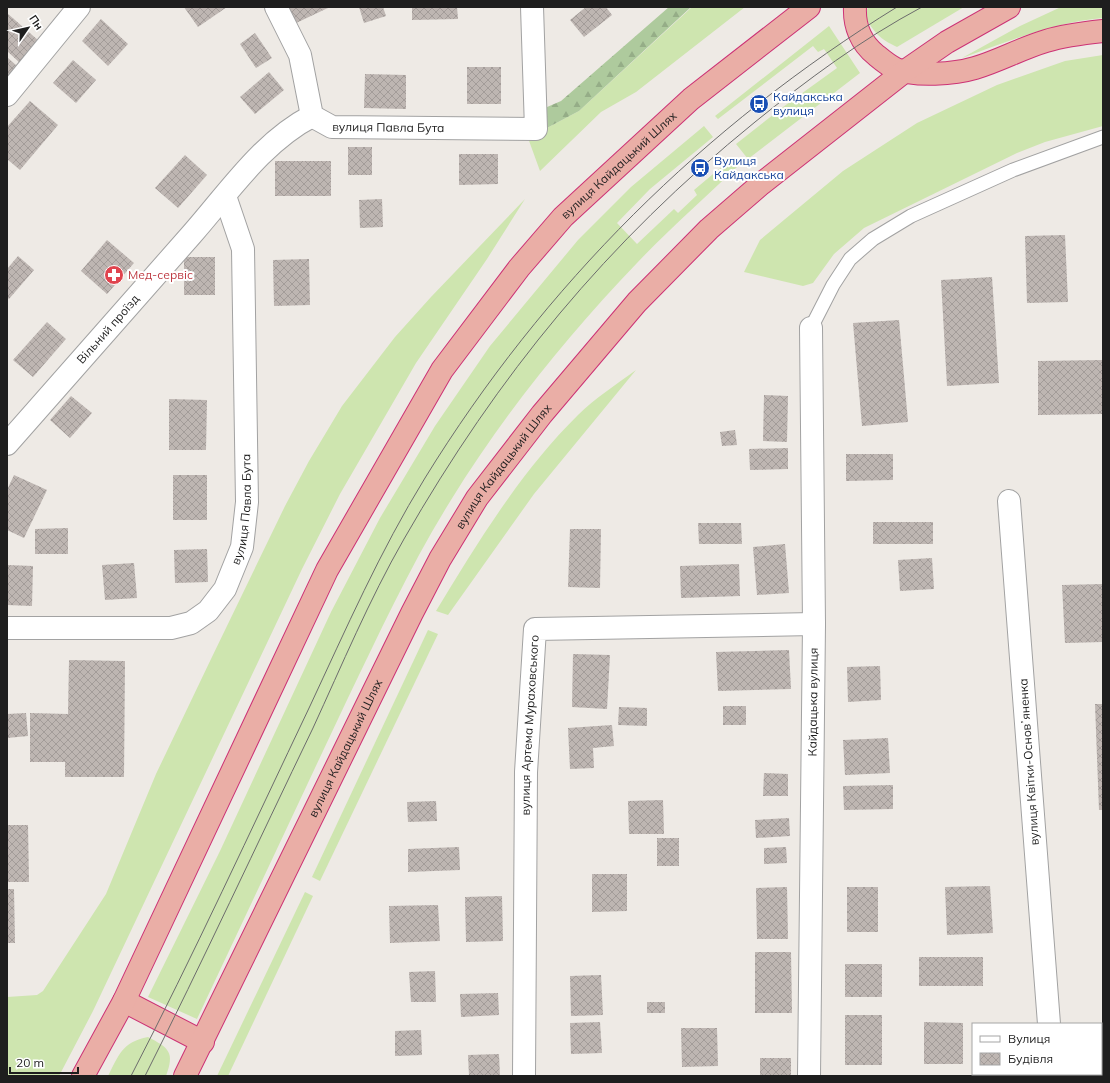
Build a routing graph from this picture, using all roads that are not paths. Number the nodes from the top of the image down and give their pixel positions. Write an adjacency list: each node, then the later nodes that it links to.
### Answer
1 (79, 7): 9 (street)
2 (276, 7): 10 (street)
3 (532, 7): 10 (street, вулиця Павла Бута)
4 (809, 7): 18 (highway, вулиця Кайдацький Шлях)
5 (855, 7): 8 (highway)
6 (1009, 7): 8 (highway, вулиця Кайдацький Шлях)
7 (1103, 31): 8 (highway)
8 (905, 72): 20 (highway, вулиця Кайдацький Шлях)
9 (7, 95)
10 (312, 116): 12 (street, Вільний проїзд)
11 (1103, 137): 13 (lane)
12 (225, 196): 14 (street, Вільний проїзд); 17 (street, вулиця Павла Бута)
13 (811, 328): 16 (street, Кайдацька вулиця)
14 (7, 444)
15 (1009, 500): 19 (street, вулиця Квітки-Основʼяненка)
16 (814, 624): 23 (street, вулиця Артема Мураховського); 24 (street, Кайдацька вулиця)
17 (7, 628)
18 (124, 1001): 20 (highway); 21 (highway, вулиця Кайдацький Шлях)
19 (1048, 1023)
20 (203, 1042): 22 (highway, вулиця Кайдацький Шлях)
21 (83, 1076)
22 (185, 1076)
23 (524, 1076)
24 (808, 1076)

